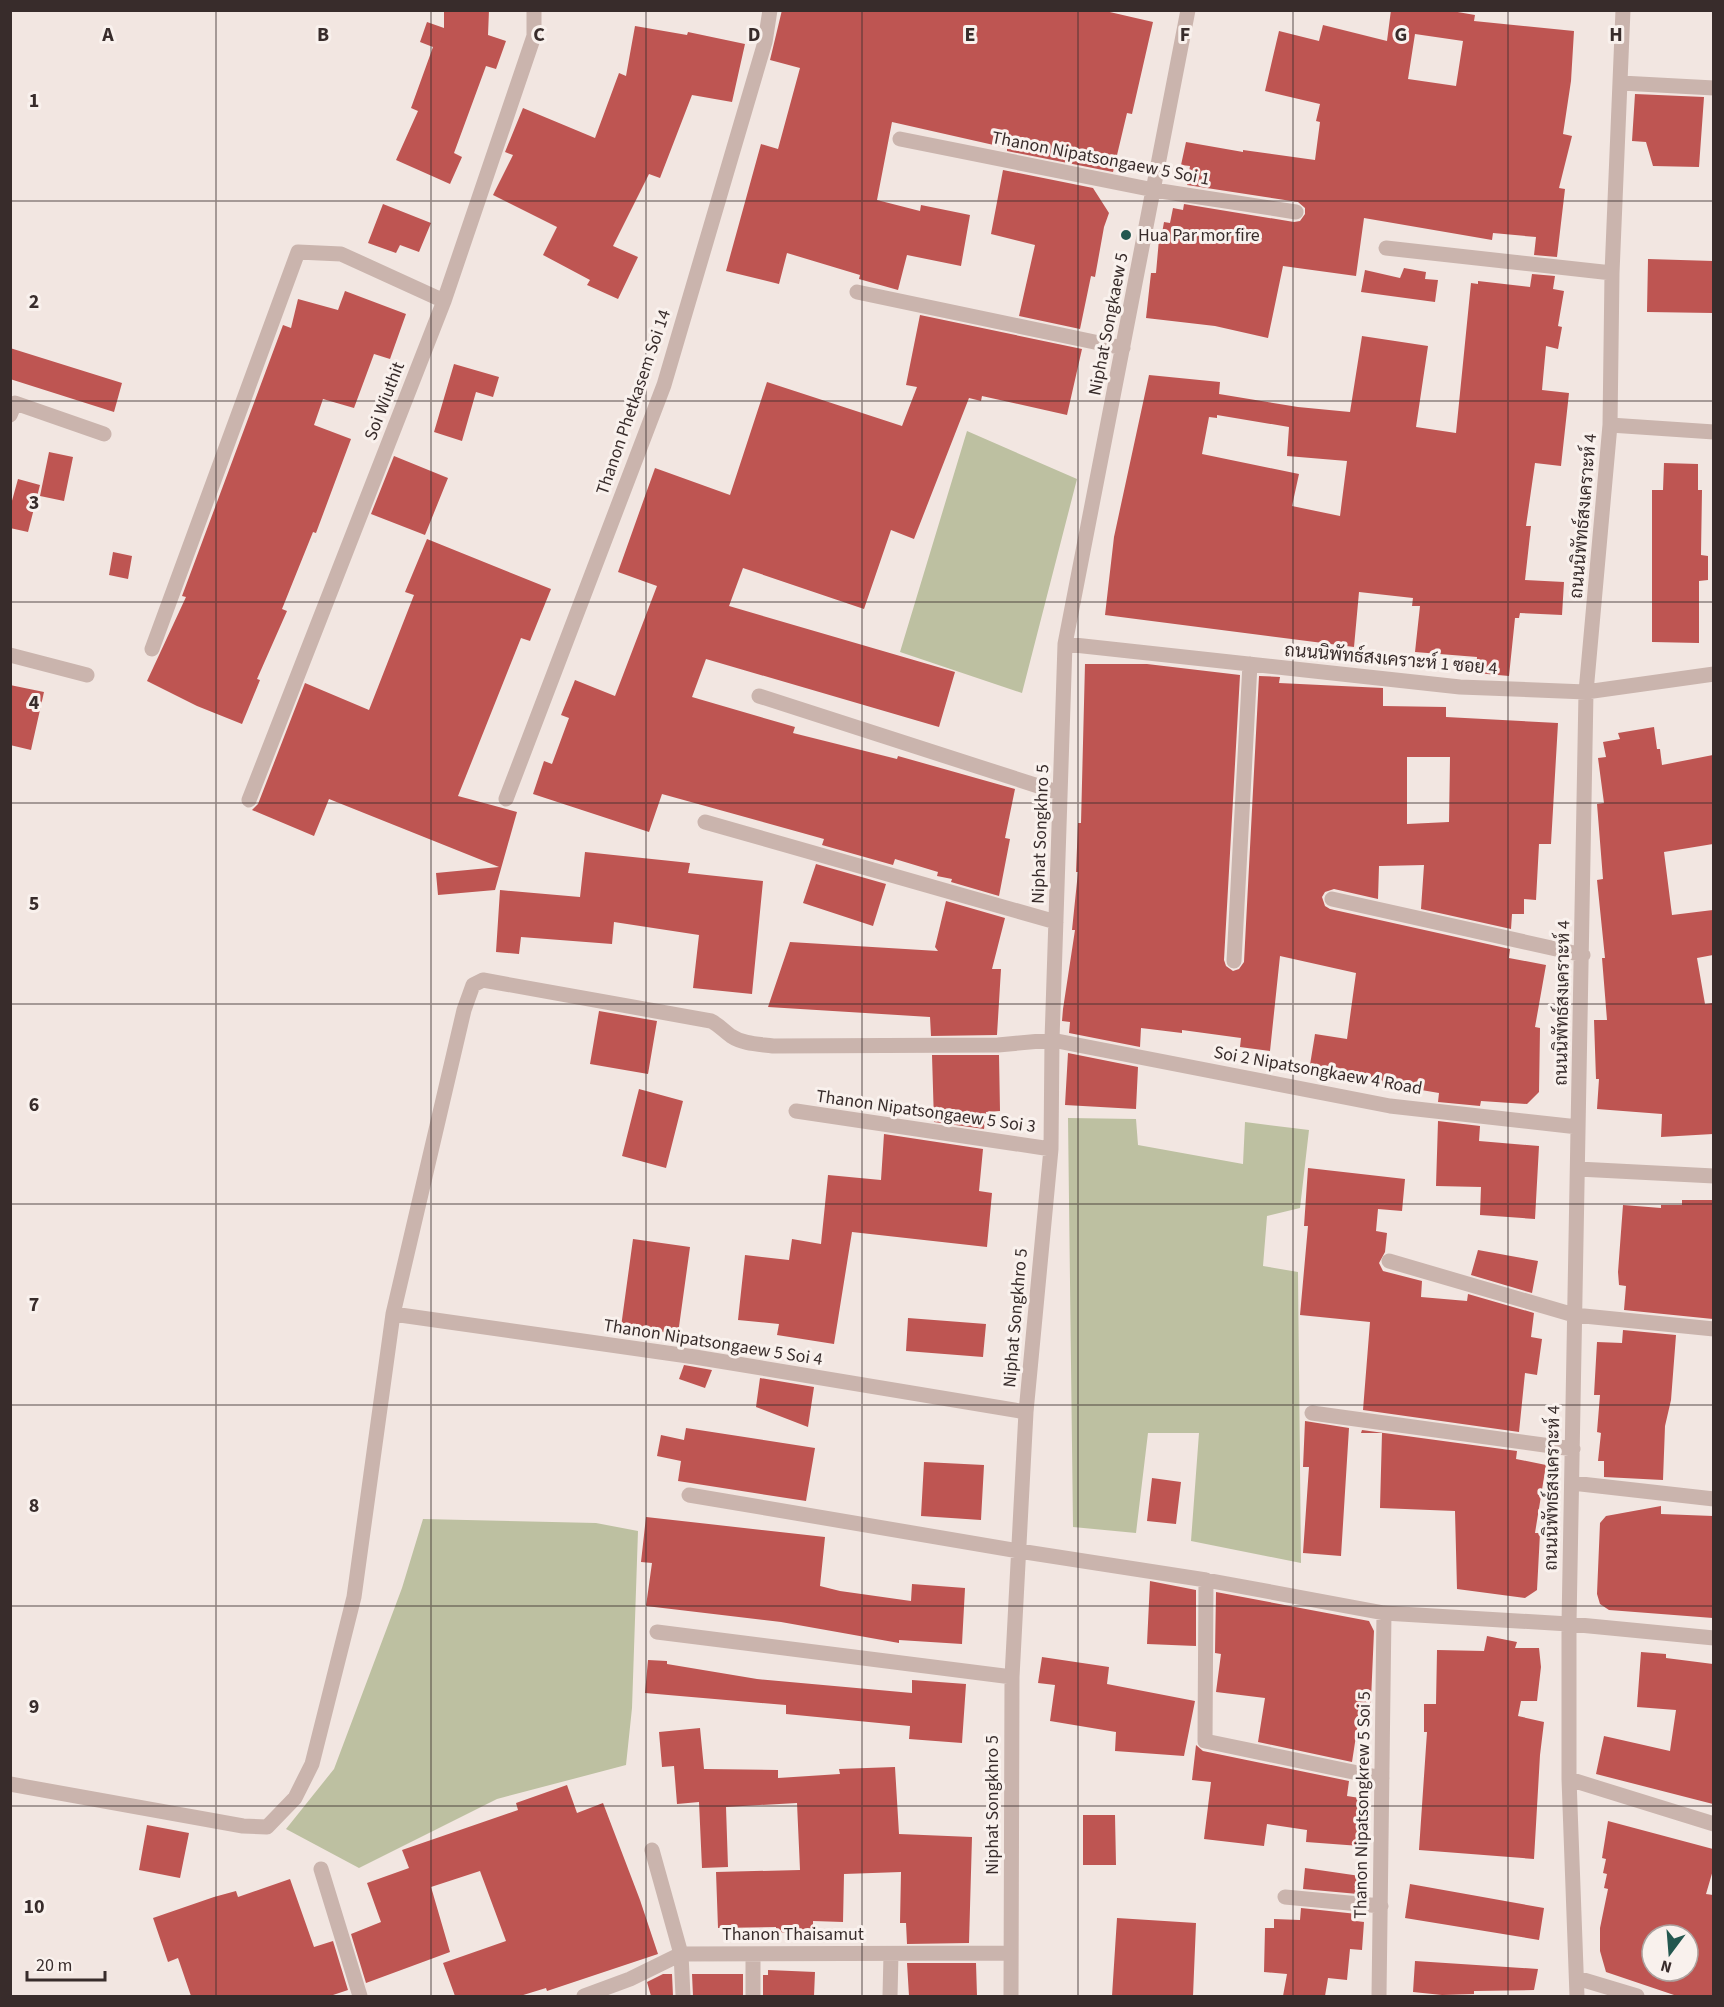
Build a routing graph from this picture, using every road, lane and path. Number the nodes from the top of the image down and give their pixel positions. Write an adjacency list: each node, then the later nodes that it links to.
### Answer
1 (534, 10): 13 (street, Soi Wiuthit)
2 (770, 10): 28 (street, Thanon Phetkasem Soi 14)
3 (1188, 10): 8 (street, Niphat Songkaew 5)
4 (1623, 10): 5 (street, ถนนนิพัทธ์สงเคราะห์ 4)
5 (1621, 83): 6 (street); 11 (street, ถนนนิพัทธ์สงเคราะห์ 4)
6 (1713, 88)
7 (900, 139): 8 (street, Thanon Nipatsongaew 5 Soi 1)
8 (1154, 190): 9 (street, Thanon Nipatsongaew 5 Soi 1); 14 (street, Niphat Songkaew 5)
9 (1296, 212)
10 (1386, 248): 11 (street)
11 (1612, 273): 16 (street, ถนนนิพัทธ์สงเคราะห์ 4)
12 (857, 292): 14 (street)
13 (444, 301): 20 (street); 29 (street, Soi Wiuthit)
14 (1124, 348): 19 (street, Niphat Songkaew 5)
15 (10, 415): 18 (street)
16 (1610, 425): 17 (street); 25 (street, ถนนนิพัทธ์สงเคราะห์ 4)
17 (1713, 432)
18 (104, 434)
19 (1065, 644): 22 (street, ถนนนิพัทธ์สงเคราะห์ 1 ซอย 4); 27 (street, Niphat Songkhro 5)
20 (152, 649)
21 (10, 655): 24 (street)
22 (1250, 664): 25 (street, ถนนนิพัทธ์สงเคราะห์ 1 ซอย 4); 34 (street)
23 (1713, 674): 25 (street, ถนนนิพัทธ์สงเคราะห์ 1 ซอย 4)
24 (87, 675)
25 (1586, 692): 33 (street, ถนนนิพัทธ์สงเคราะห์ 4)
26 (759, 696): 27 (street)
27 (1060, 793): 32 (street, Niphat Songkhro 5)
28 (506, 799)
29 (249, 800)
30 (705, 822): 32 (street)
31 (1332, 899): 33 (street)
32 (1056, 922): 35 (street, Niphat Songkhro 5)
33 (1583, 955): 37 (street, ถนนนิพัทธ์สงเคราะห์ 4)
34 (1234, 961)
35 (1052, 1040): 37 (street, Soi 2 Nipatsongkaew 4 Road); 38 (street, Niphat Songkhro 5); 42 (street, Soi 2 Nipatsongkaew 4 Road)
36 (796, 1111): 38 (street, Thanon Nipatsongaew 5 Soi 3)
37 (1578, 1127): 39 (street, ถนนนิพัทธ์สงเคราะห์ 4)
38 (1051, 1149): 45 (street, Niphat Songkhro 5)
39 (1578, 1169): 40 (street); 43 (street, ถนนนิพัทธ์สงเคราะห์ 4)
40 (1713, 1176)
41 (1389, 1261): 43 (street)
42 (393, 1314): 45 (street, Thanon Nipatsongaew 5 Soi 4); 60 (street, Soi 2 Nipatsongkaew 4 Road)
43 (1574, 1315): 44 (street); 47 (street, ถนนนิพัทธ์สงเคราะห์ 4)
44 (1713, 1329)
45 (1026, 1412): 51 (street, Niphat Songkhro 5)
46 (1312, 1413): 47 (street)
47 (1573, 1449): 48 (street, ถนนนิพัทธ์สงเคราะห์ 4)
48 (1572, 1483): 50 (street); 54 (street, ถนนนิพัทธ์สงเคราะห์ 4)
49 (690, 1495): 51 (street)
50 (1713, 1499)
51 (1019, 1551): 52 (street); 57 (street, Niphat Songkhro 5)
52 (1206, 1580): 53 (street); 58 (street)
53 (1384, 1613): 54 (street); 58 (street, Thanon Nipatsongkrew 5 Soi 5)
54 (1569, 1624): 56 (street); 59 (street, ถนนนิพัทธ์สงเคราะห์ 4)
55 (657, 1632): 57 (street)
56 (1713, 1638)
57 (1012, 1677): 66 (street, Niphat Songkhro 5)
58 (1382, 1778): 65 (street, Thanon Nipatsongkrew 5 Soi 5)
59 (1569, 1779): 61 (street); 70 (street, ถนนนิพัทธ์สงเคราะห์ 4)
60 (10, 1784)
61 (1713, 1824)
62 (652, 1850): 67 (street)
63 (321, 1869): 71 (street)
64 (1285, 1897): 65 (street)
65 (1381, 1906): 77 (street, Thanon Nipatsongkrew 5 Soi 5)
66 (1011, 1953): 69 (street, Thanon Thaisamut); 76 (street, Niphat Songkhro 5)
67 (681, 1954): 68 (street, Thanon Thaisamut); 72 (street, Thanon Thaisamut); 73 (street)
68 (753, 1954): 69 (street, Thanon Thaisamut); 74 (street)
69 (891, 1954): 75 (street)
70 (1577, 1978): 78 (street, ถนนนิพัทธ์สงเคราะห์ 4); 79 (street)
71 (360, 1996)
72 (584, 1996)
73 (683, 1996)
74 (753, 1996)
75 (890, 1996)
76 (1011, 1996)
77 (1379, 1996)
78 (1577, 1996)
79 (1636, 1996)

